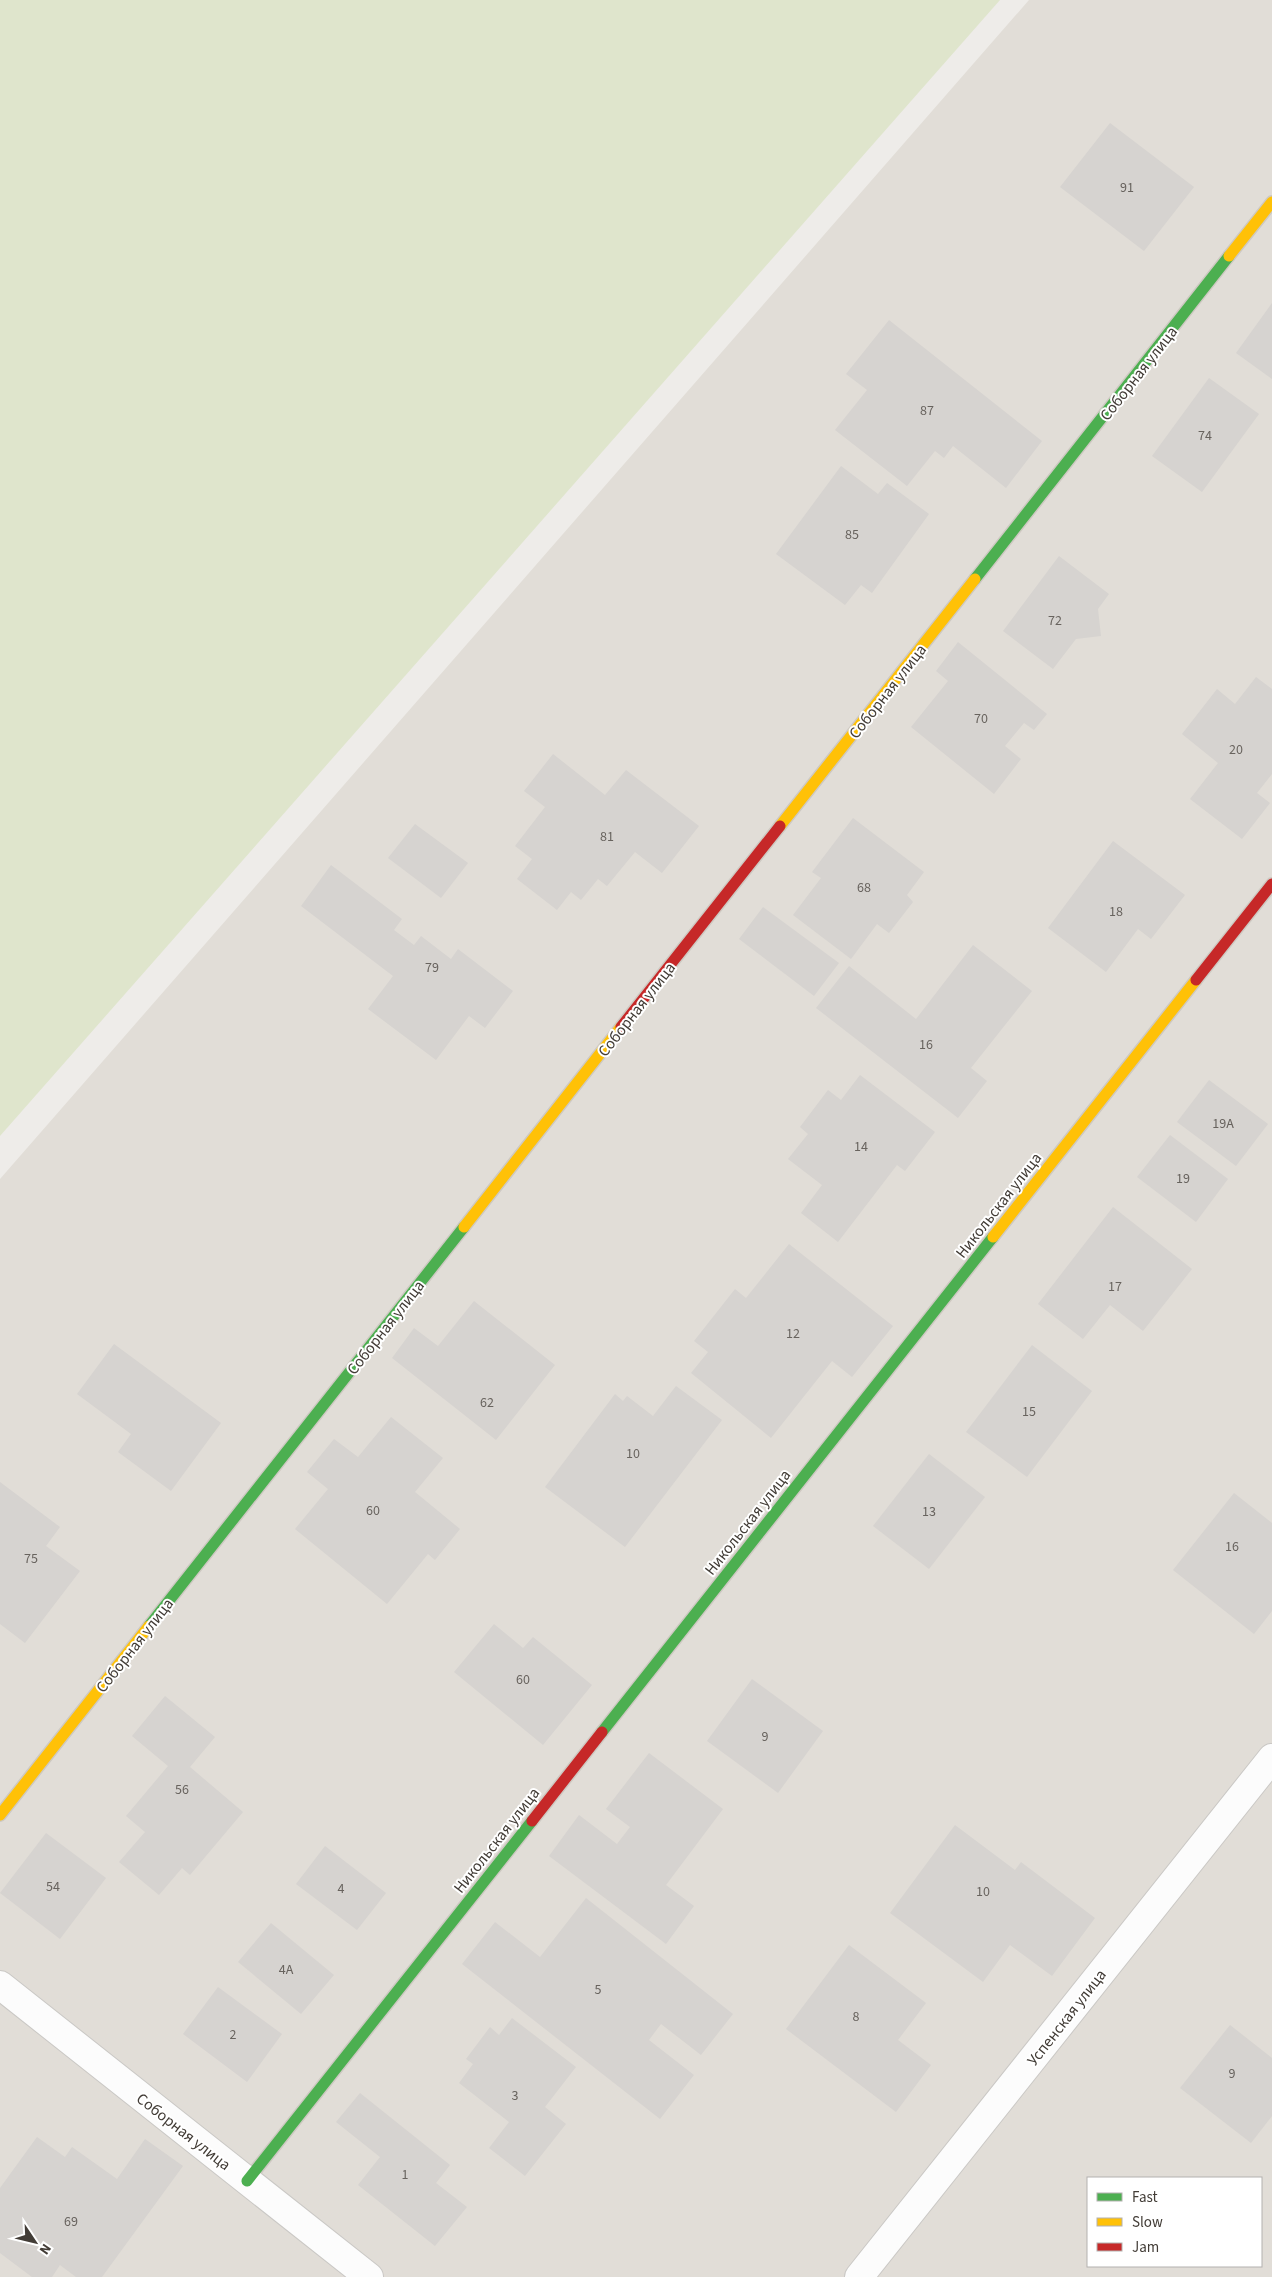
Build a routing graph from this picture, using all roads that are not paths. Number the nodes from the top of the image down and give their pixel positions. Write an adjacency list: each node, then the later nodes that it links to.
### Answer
1 (1272, 202): 4 (street, Соборная улица)
2 (1272, 884): 6 (street, Никольская улица)
3 (1272, 1758): 8 (street, Успенская улица)
4 (0, 1815)
5 (0, 1985): 6 (street, Соборная улица)
6 (247, 2181): 7 (street, Соборная улица)
7 (369, 2277)
8 (859, 2277)

